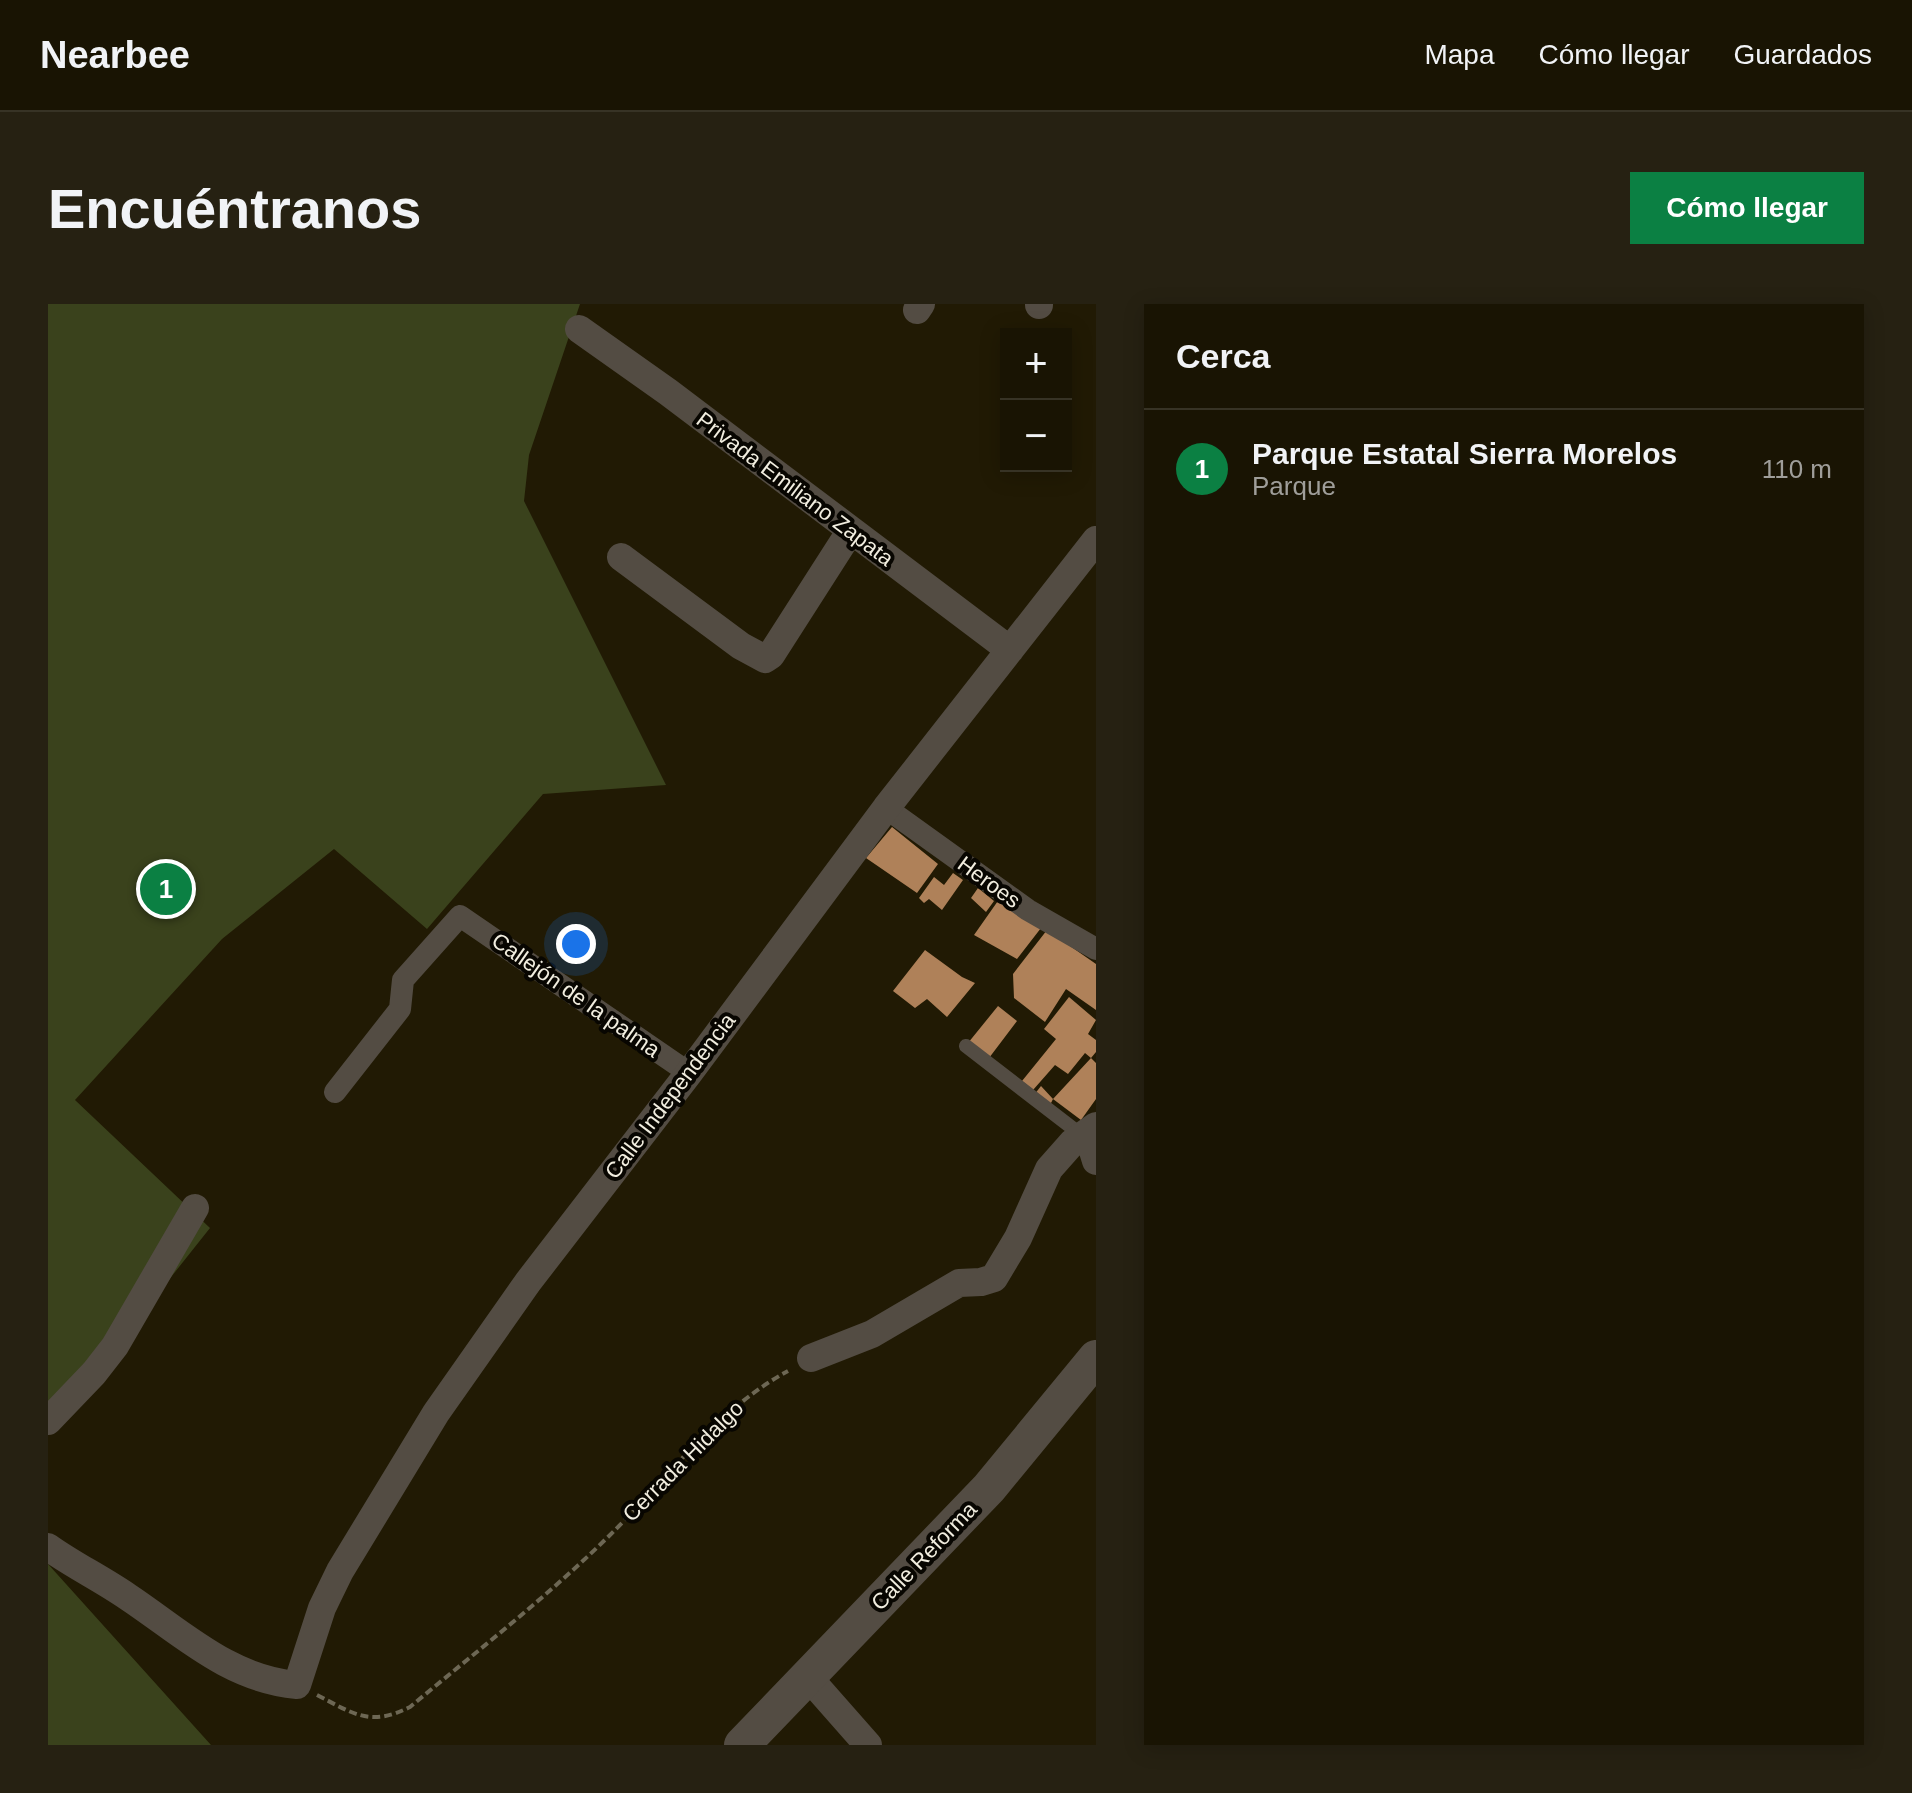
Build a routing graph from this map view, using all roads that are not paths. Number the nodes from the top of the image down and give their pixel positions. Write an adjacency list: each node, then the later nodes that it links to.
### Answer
1 (579, 329): 2 (street, Privada Emiliano Zapata)
2 (851, 530): 4 (street); 5 (street, Privada Emiliano Zapata)
3 (1095, 544): 5 (street, Calle Independencia)
4 (621, 557)
5 (1010, 650): 6 (street, Calle Independencia)
6 (886, 808): 7 (street, Heroes); 9 (street, Calle Independencia)
7 (1096, 949)
8 (966, 1046): 11 (lane)
9 (689, 1073): 10 (street, Callejón de la palma); 16 (street, Calle Independencia)
10 (335, 1092)
11 (1092, 1144): 13 (street)
12 (195, 1208): 15 (street)
13 (811, 1358)
14 (1093, 1368): 17 (street, Calle Reforma)
15 (48, 1421)
16 (48, 1547)
17 (809, 1678): 18 (street, Calle Reforma); 19 (street)
18 (742, 1745)
19 (868, 1745)

